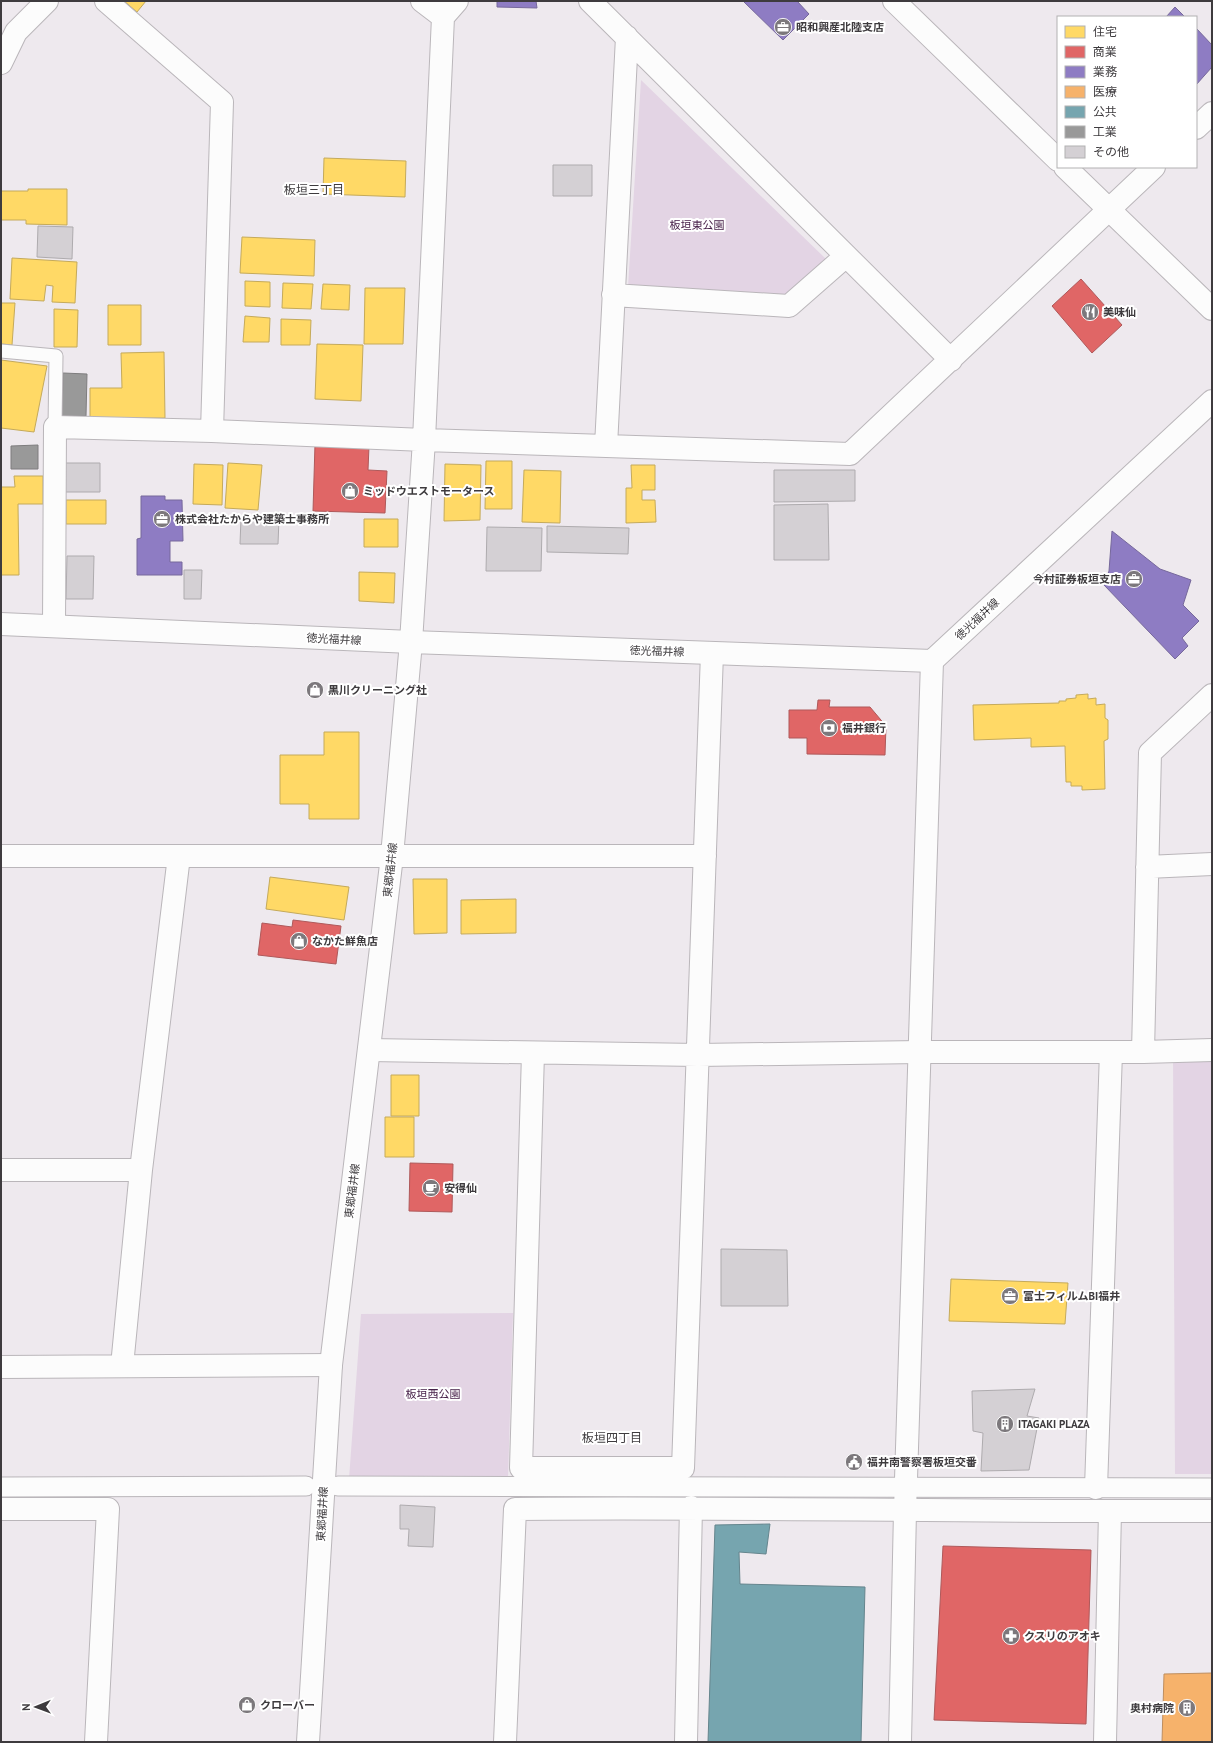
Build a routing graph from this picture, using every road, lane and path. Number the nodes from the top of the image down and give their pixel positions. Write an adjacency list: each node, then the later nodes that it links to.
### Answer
1 (47, 1): 9 (street)
2 (106, 1): 23 (street)
3 (422, 1): 7 (street)
4 (457, 1): 7 (street)
5 (590, 1): 8 (street)
6 (894, 1): 12 (street)
7 (443, 18): 24 (street, 東郷福井線)
8 (627, 37): 16 (street); 17 (street)
9 (1, 63)
10 (1212, 113): 11 (street)
11 (1197, 127)
12 (1057, 159)
13 (1066, 168): 15 (street)
14 (1153, 168): 15 (street)
15 (1109, 209): 18 (street); 20 (street)
16 (846, 256): 17 (street); 20 (street)
17 (613, 295): 25 (street)
18 (1212, 309)
19 (1, 351): 22 (lane)
20 (951, 360): 25 (street)
21 (1212, 401): 30 (street, 徳光福井線)
22 (55, 428): 23 (street); 27 (street)
23 (212, 431): 24 (street)
24 (424, 440): 25 (street); 28 (street, 東郷福井線)
25 (606, 446)
26 (1, 624): 27 (street, 徳光福井線)
27 (54, 626): 28 (street, 徳光福井線)
28 (411, 642): 29 (street, 徳光福井線); 34 (street, 東郷福井線)
29 (712, 653): 30 (street, 徳光福井線); 35 (street)
30 (932, 661): 40 (street)
31 (1212, 695): 37 (street)
32 (1, 856): 33 (street)
33 (179, 856): 34 (street); 46 (street)
34 (392, 856): 35 (street); 38 (street, 東郷福井線)
35 (705, 856): 44 (street)
36 (1212, 864): 37 (street)
37 (1147, 867): 42 (street)
38 (369, 1050): 43 (street); 47 (street, 東郷福井線)
39 (1212, 1050): 42 (street)
40 (920, 1052): 41 (street); 44 (street); 53 (street)
41 (1111, 1052): 42 (street); 54 (street)
42 (1143, 1052)
43 (533, 1053): 44 (street); 44 (street)
44 (698, 1055)
45 (1, 1170): 46 (street)
46 (141, 1170): 48 (street)
47 (331, 1365): 48 (street); 62 (street, 東郷福井線)
48 (122, 1366): 49 (street)
49 (1, 1367)
50 (306, 1486): 52 (street)
51 (338, 1486): 53 (street)
52 (1, 1487)
53 (905, 1487): 54 (street); 58 (street)
54 (1096, 1488): 55 (street)
55 (1212, 1488)
56 (691, 1507): 58 (street); 63 (street); 64 (street)
57 (1, 1508): 61 (street)
58 (905, 1510): 59 (street); 65 (street)
59 (1110, 1511): 60 (street); 66 (street)
60 (1212, 1511)
61 (96, 1742)
62 (308, 1742)
63 (505, 1742)
64 (686, 1742)
65 (900, 1742)
66 (1105, 1742)

